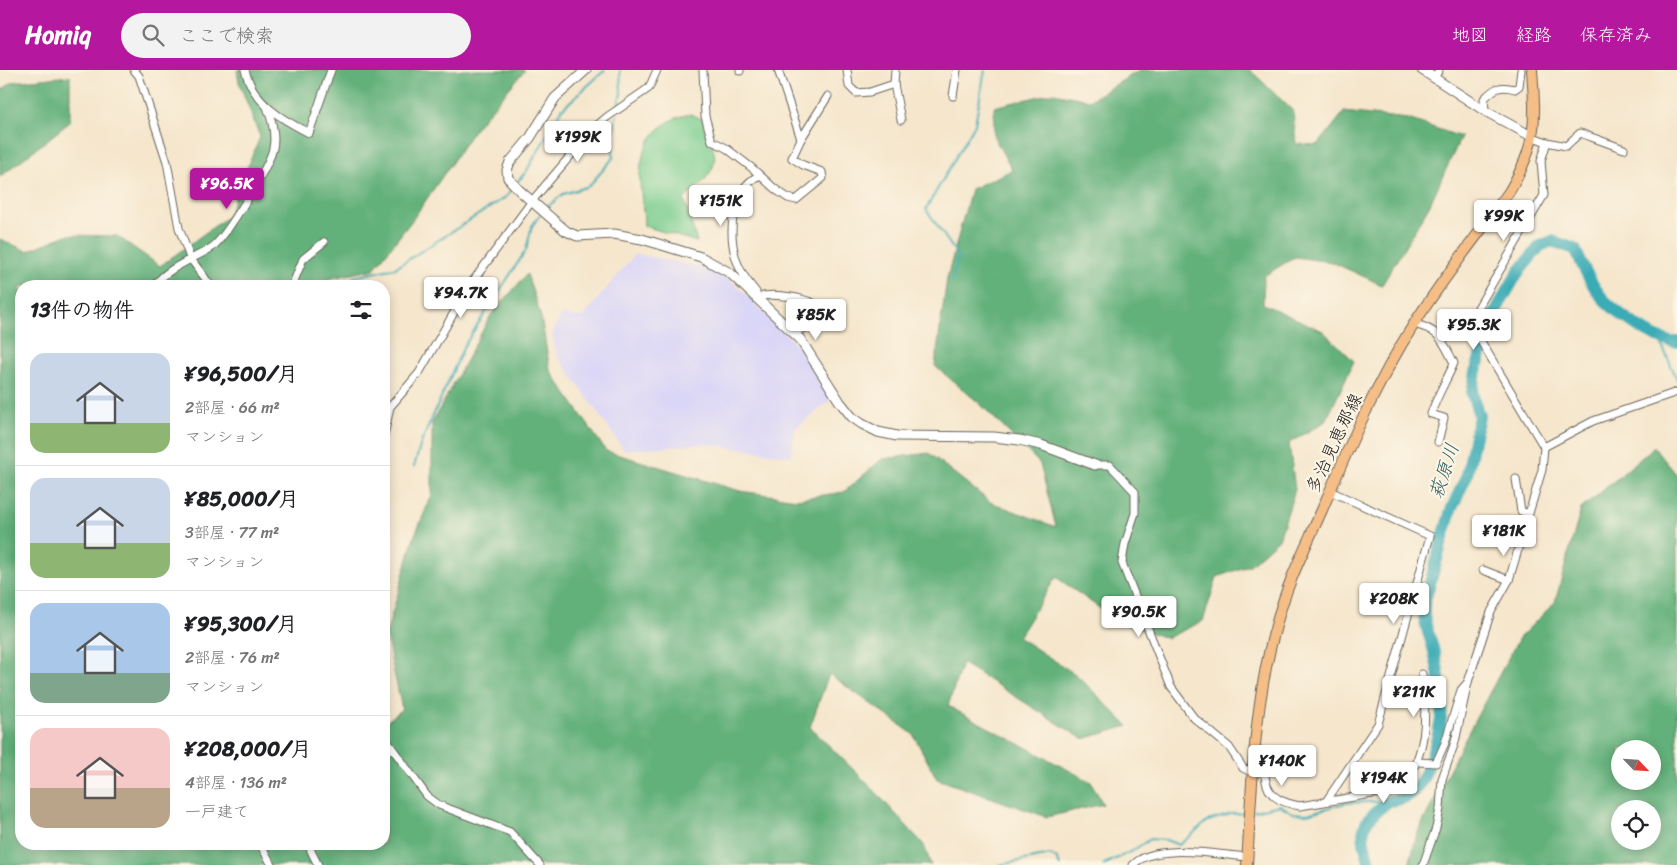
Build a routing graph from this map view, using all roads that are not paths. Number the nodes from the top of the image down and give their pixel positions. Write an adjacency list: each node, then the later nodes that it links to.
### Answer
1 (134, 70): 28 (street)
2 (246, 70): 18 (street)
3 (331, 70): 18 (street)
4 (586, 70): 26 (street)
5 (657, 70): 26 (street)
6 (703, 70): 25 (street)
7 (778, 70): 22 (street)
8 (847, 70): 15 (street)
9 (895, 70): 15 (street)
10 (958, 70): 17 (street)
11 (1422, 70): 14 (street)
12 (1521, 70): 19 (street)
13 (1532, 70): 21 (main road, 多治見恵那線)
14 (1437, 74): 19 (street)
15 (894, 84): 20 (street)
16 (828, 96): 22 (street)
17 (954, 96)
18 (266, 107): 28 (street)
19 (1485, 111): 21 (street)
20 (901, 120)
21 (1533, 137): 23 (street); 33 (main road, 多治見恵那線)
22 (802, 139): 25 (street)
23 (1547, 142): 24 (street); 38 (street)
24 (1624, 148)
25 (758, 176): 32 (street)
26 (532, 201): 32 (street); 36 (street)
27 (324, 242): 31 (street)
28 (190, 258): 29 (street); 30 (street)
29 (162, 280)
30 (206, 280)
31 (294, 280)
32 (755, 297): 34 (street); 34 (street)
33 (1414, 324): 37 (street); 41 (main road, 多治見恵那線)
34 (793, 333): 39 (street)
35 (1677, 392): 38 (street)
36 (390, 407)
37 (1438, 442)
38 (1544, 447): 42 (street)
39 (1095, 465): 49 (street)
40 (1516, 479): 42 (street)
41 (1330, 491): 49 (main road, 多治見恵那線); 50 (street)
42 (1528, 514): 44 (street)
43 (1483, 570): 44 (street)
44 (1509, 580): 46 (street)
45 (1422, 674): 48 (street)
46 (1468, 682): 48 (street); 58 (street)
47 (390, 745): 56 (street)
48 (1418, 762): 50 (street)
49 (1253, 771): 50 (street); 53 (main road, 多治見恵那線)
50 (1328, 800)
51 (263, 850): 54 (street)
52 (311, 850): 55 (street)
53 (1248, 861): 57 (street)
54 (272, 865)
55 (318, 865)
56 (540, 865)
57 (1133, 865)
58 (1423, 865)

